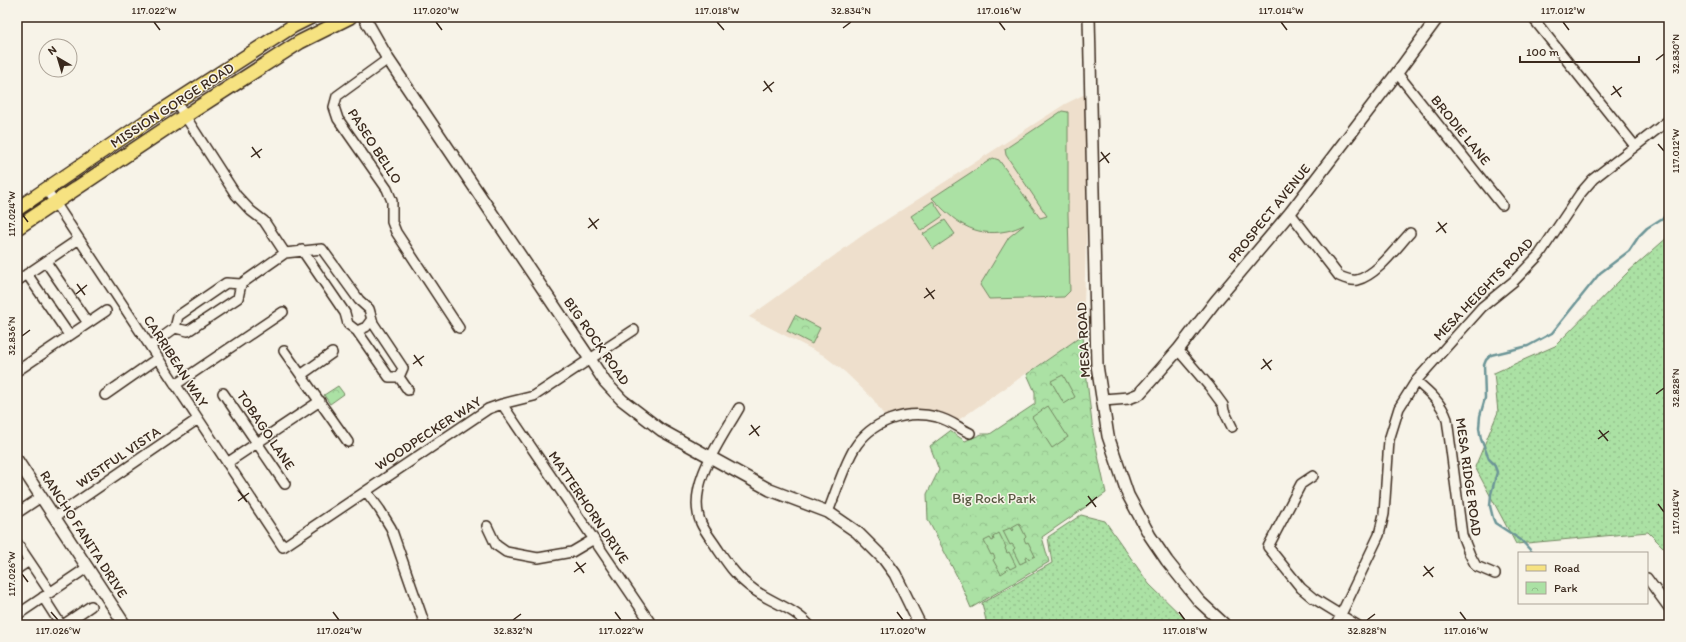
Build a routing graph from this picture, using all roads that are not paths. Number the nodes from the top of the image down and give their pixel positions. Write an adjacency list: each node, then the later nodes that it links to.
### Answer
1 (311, 17): 9 (main road, MISSION GORGE ROAD)
2 (350, 17): 10 (main road, MISSION GORGE ROAD)
3 (364, 17): 7 (street, BIG ROCK ROAD)
4 (1090, 17): 52 (street, MESA ROAD)
5 (1438, 17): 8 (street, PROSPECT AVENUE)
6 (1532, 17): 13 (street)
7 (388, 59): 34 (street, PASEO BELLO); 43 (street, BIG ROCK ROAD)
8 (1397, 73): 17 (street, BRODIE LANE); 19 (street, PROSPECT AVENUE)
9 (176, 102): 10 (street); 12 (main road, MISSION GORGE ROAD)
10 (185, 116): 14 (main road, MISSION GORGE ROAD); 24 (street)
11 (1669, 120): 13 (street, MESA HEIGHTS ROAD)
12 (124, 137): 14 (main road); 15 (main road, MISSION GORGE ROAD)
13 (1635, 146): 47 (street, MESA HEIGHTS ROAD)
14 (101, 172): 16 (main road, MISSION GORGE ROAD)
15 (46, 189): 16 (street, CARRIBEAN WAY); 18 (main road, MISSION GORGE ROAD)
16 (55, 203): 20 (main road, MISSION GORGE ROAD); 22 (street, CARRIBEAN WAY)
17 (1502, 205)
18 (17, 209)
19 (1290, 213): 21 (street); 39 (street, PROSPECT AVENUE)
20 (17, 228)
21 (1410, 233)
22 (79, 239): 25 (street); 38 (street, CARRIBEAN WAY)
23 (305, 250): 24 (street); 31 (street); 36 (street)
24 (285, 253): 28 (street)
25 (46, 262): 26 (street); 32 (street)
26 (27, 274): 27 (street); 37 (street)
27 (17, 281)
28 (241, 284): 33 (street); 33 (street)
29 (106, 311): 32 (street)
30 (283, 312): 48 (street)
31 (372, 320): 36 (street); 46 (street)
32 (88, 323): 37 (street)
33 (175, 328): 38 (street)
34 (459, 328)
35 (634, 330): 43 (street, WOODPECKER WAY)
36 (357, 331): 46 (street)
37 (69, 336): 44 (street)
38 (150, 346): 42 (street, CARRIBEAN WAY)
39 (1178, 350): 52 (street, PROSPECT AVENUE); 57 (street)
40 (284, 351): 45 (street)
41 (332, 353): 45 (street)
42 (158, 358): 48 (street, CARRIBEAN WAY); 51 (street)
43 (590, 359): 54 (street, WOODPECKER WAY); 61 (street, BIG ROCK ROAD)
44 (17, 371)
45 (301, 375): 53 (street)
46 (399, 377): 49 (street)
47 (1416, 381): 78 (street, MESA RIDGE ROAD); 84 (street, MESA HEIGHTS ROAD)
48 (175, 385): 56 (street, CARRIBEAN WAY)
49 (408, 390)
50 (223, 393): 60 (street, TOBAGO LANE)
51 (105, 395)
52 (1103, 400): 91 (street, MESA ROAD)
53 (320, 401): 59 (street); 60 (street)
54 (502, 404): 66 (street, WOODPECKER WAY); 72 (street, MATTERHORN DRIVE)
55 (738, 408): 61 (street)
56 (198, 419): 62 (street, CARRIBEAN WAY); 70 (street, WISTFUL VISTA)
57 (1232, 428)
58 (970, 433): 68 (street)
59 (348, 442)
60 (257, 443): 62 (street); 65 (street, TOBAGO LANE)
61 (711, 458): 68 (street, BIG ROCK ROAD); 89 (street)
62 (227, 463): 74 (street, CARRIBEAN WAY)
63 (18, 465): 67 (street, RANCHO FANITA DRIVE)
64 (1313, 476): 84 (street)
65 (285, 484)
66 (366, 491): 74 (street, WOODPECKER WAY); 87 (street)
67 (41, 497): 69 (street); 70 (street, RANCHO FANITA DRIVE)
68 (828, 512): 90 (street, BIG ROCK ROAD)
69 (17, 513)
70 (55, 517): 76 (street, RANCHO FANITA DRIVE)
71 (487, 526): 72 (street)
72 (594, 539): 88 (street, MATTERHORN DRIVE)
73 (17, 543): 75 (street)
74 (283, 548)
75 (29, 561): 77 (street); 80 (street)
76 (88, 566): 80 (street); 86 (street, RANCHO FANITA DRIVE)
77 (17, 569)
78 (1495, 574)
79 (1648, 579): 82 (street)
80 (46, 595): 83 (street); 85 (street)
81 (91, 606): 85 (street)
82 (1669, 608)
83 (17, 615)
84 (1341, 615): 92 (street, MESA HEIGHTS ROAD); 93 (street)
85 (62, 625)
86 (125, 625)
87 (424, 625)
88 (652, 625)
89 (809, 625)
90 (920, 625)
91 (1224, 625)
92 (1336, 625)
93 (1357, 625)

